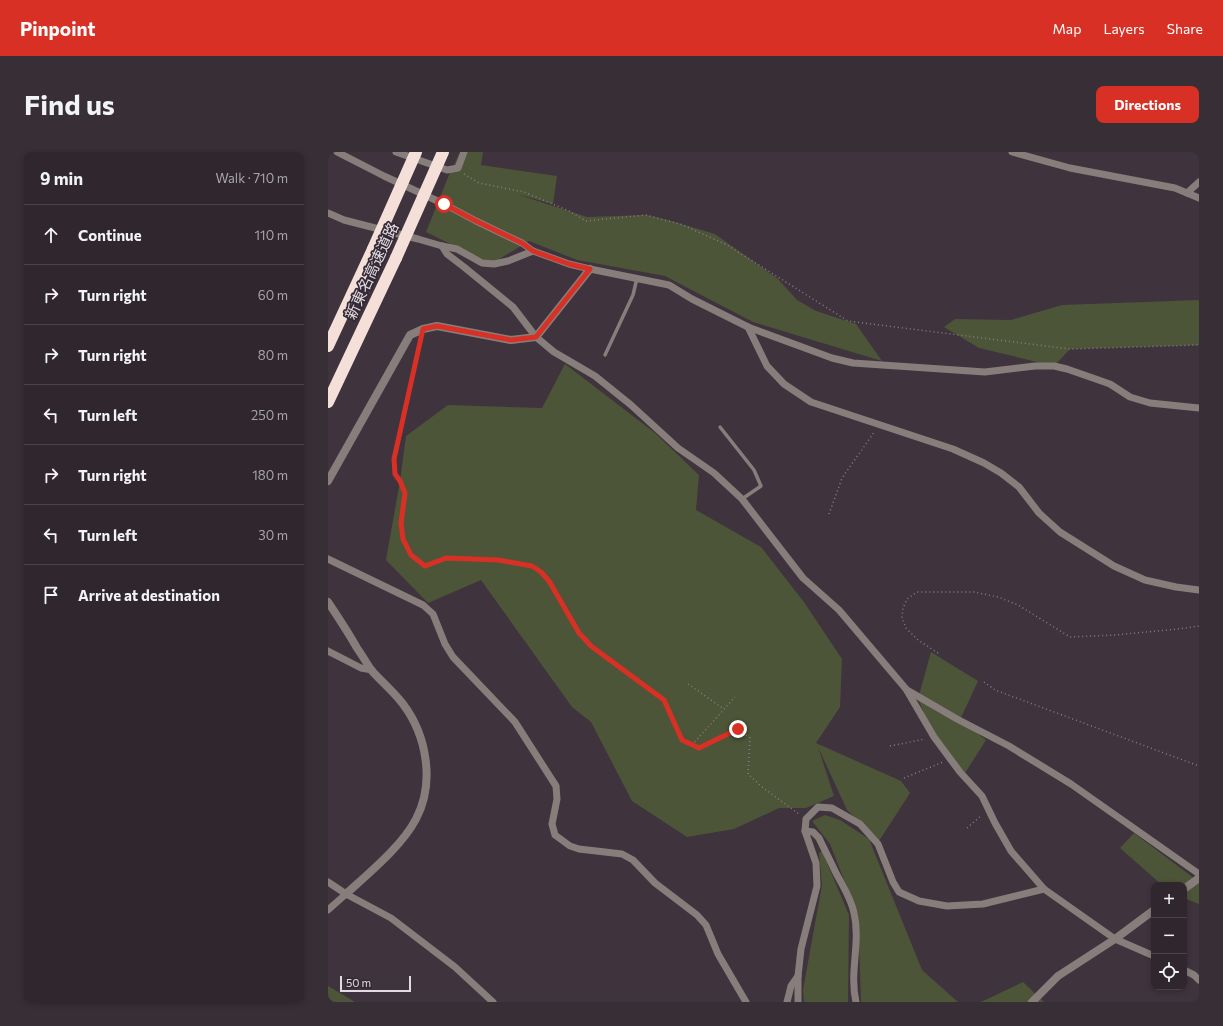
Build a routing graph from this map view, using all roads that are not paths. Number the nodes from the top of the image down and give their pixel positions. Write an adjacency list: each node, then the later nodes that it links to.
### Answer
1 (337, 152): 12 (street)
2 (396, 152): 5 (street)
3 (416, 152): 17 (highway, 新東名高速道路, bridge)
4 (443, 152): 19 (highway, 新東名高速道路, bridge)
5 (464, 152)
6 (1012, 152): 8 (street)
7 (1199, 182): 8 (street)
8 (1187, 193): 9 (street)
9 (1199, 198)
10 (328, 213): 11 (street)
11 (442, 246): 12 (street); 16 (street)
12 (533, 251): 13 (street)
13 (590, 269): 14 (street); 16 (street)
14 (637, 278): 15 (street); 18 (lane)
15 (748, 327): 20 (street); 25 (street)
16 (536, 337): 22 (street); 23 (street)
17 (328, 346)
18 (605, 355)
19 (328, 402)
20 (1199, 408)
21 (720, 427): 23 (lane)
22 (328, 481)
23 (742, 499): 29 (street)
24 (328, 559): 45 (street)
25 (1199, 590)
26 (328, 602): 28 (street)
27 (328, 651): 28 (street)
28 (372, 670): 36 (street)
29 (906, 689): 31 (street); 35 (street)
30 (805, 831): 35 (street); 42 (street); 48 (street)
31 (1199, 874)
32 (1199, 878): 34 (street)
33 (328, 882): 36 (street)
34 (1187, 886)
35 (1044, 889): 39 (street)
36 (346, 894): 37 (street); 44 (street)
37 (328, 910)
38 (1151, 912): 39 (street)
39 (1114, 939): 40 (street); 49 (street)
40 (1151, 955)
41 (1187, 972): 43 (street)
42 (798, 976): 46 (street); 47 (street)
43 (1199, 980)
44 (493, 1002)
45 (746, 1002)
46 (787, 1002)
47 (798, 1002)
48 (856, 1002)
49 (1032, 1002)

